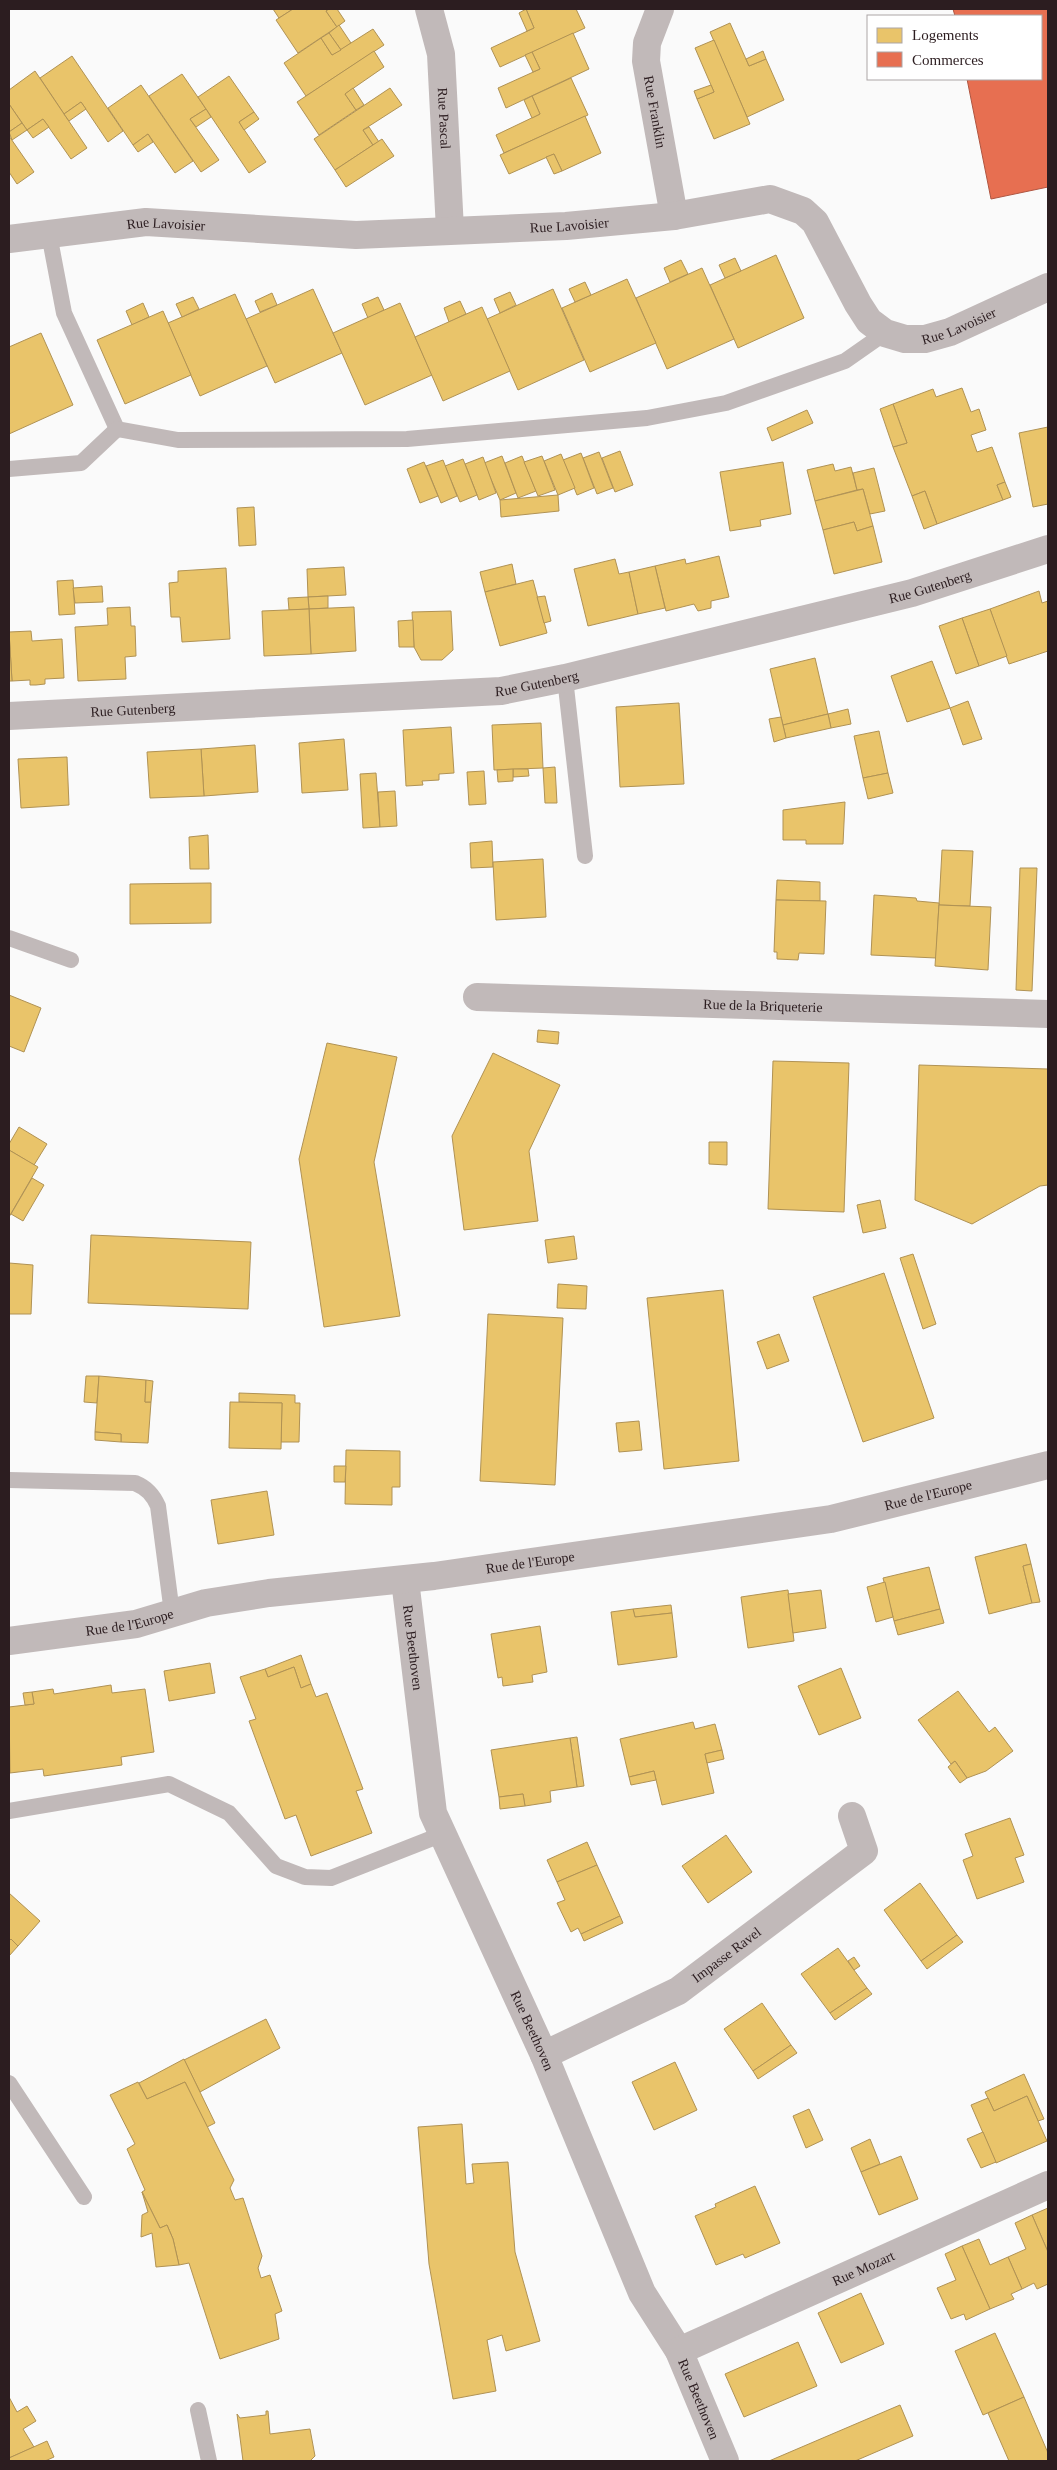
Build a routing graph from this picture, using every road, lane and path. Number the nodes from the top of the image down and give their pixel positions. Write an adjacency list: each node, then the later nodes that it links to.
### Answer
1 (428, 9): 4 (street, Rue Pascal)
2 (660, 9): 3 (street, Rue Franklin)
3 (674, 216): 4 (street, Rue Lavoisier); 8 (street, Rue Lavoisier)
4 (450, 230): 5 (street, Rue Lavoisier)
5 (49, 234): 6 (street, Rue Lavoisier); 9 (lane)
6 (9, 239)
7 (1048, 287): 8 (street, Rue Lavoisier)
8 (885, 333): 9 (lane)
9 (116, 429): 10 (lane)
10 (9, 469)
11 (1048, 549): 12 (street, Rue Gutenberg)
12 (565, 678): 13 (street, Rue Gutenberg); 14 (lane)
13 (9, 716)
14 (584, 856)
15 (9, 938): 16 (lane)
16 (71, 960)
17 (478, 997): 18 (street, Rue de la Briqueterie)
18 (1048, 1014)
19 (1048, 1465): 21 (street, Rue de l'Europe)
20 (9, 1480): 22 (lane)
21 (405, 1580): 22 (street, Rue de l'Europe); 26 (street, Rue Beethoven)
22 (172, 1613): 23 (street, Rue de l'Europe)
23 (9, 1641)
24 (9, 1811): 26 (lane)
25 (852, 1816): 27 (street, Impasse Ravel)
26 (443, 1834): 27 (street, Rue Beethoven)
27 (544, 2055): 31 (street, Rue Beethoven)
28 (9, 2083): 30 (lane)
29 (1048, 2185): 31 (street, Rue Mozart)
30 (84, 2197)
31 (679, 2351): 34 (street, Rue Beethoven)
32 (198, 2410): 33 (lane)
33 (209, 2461)
34 (725, 2461)

